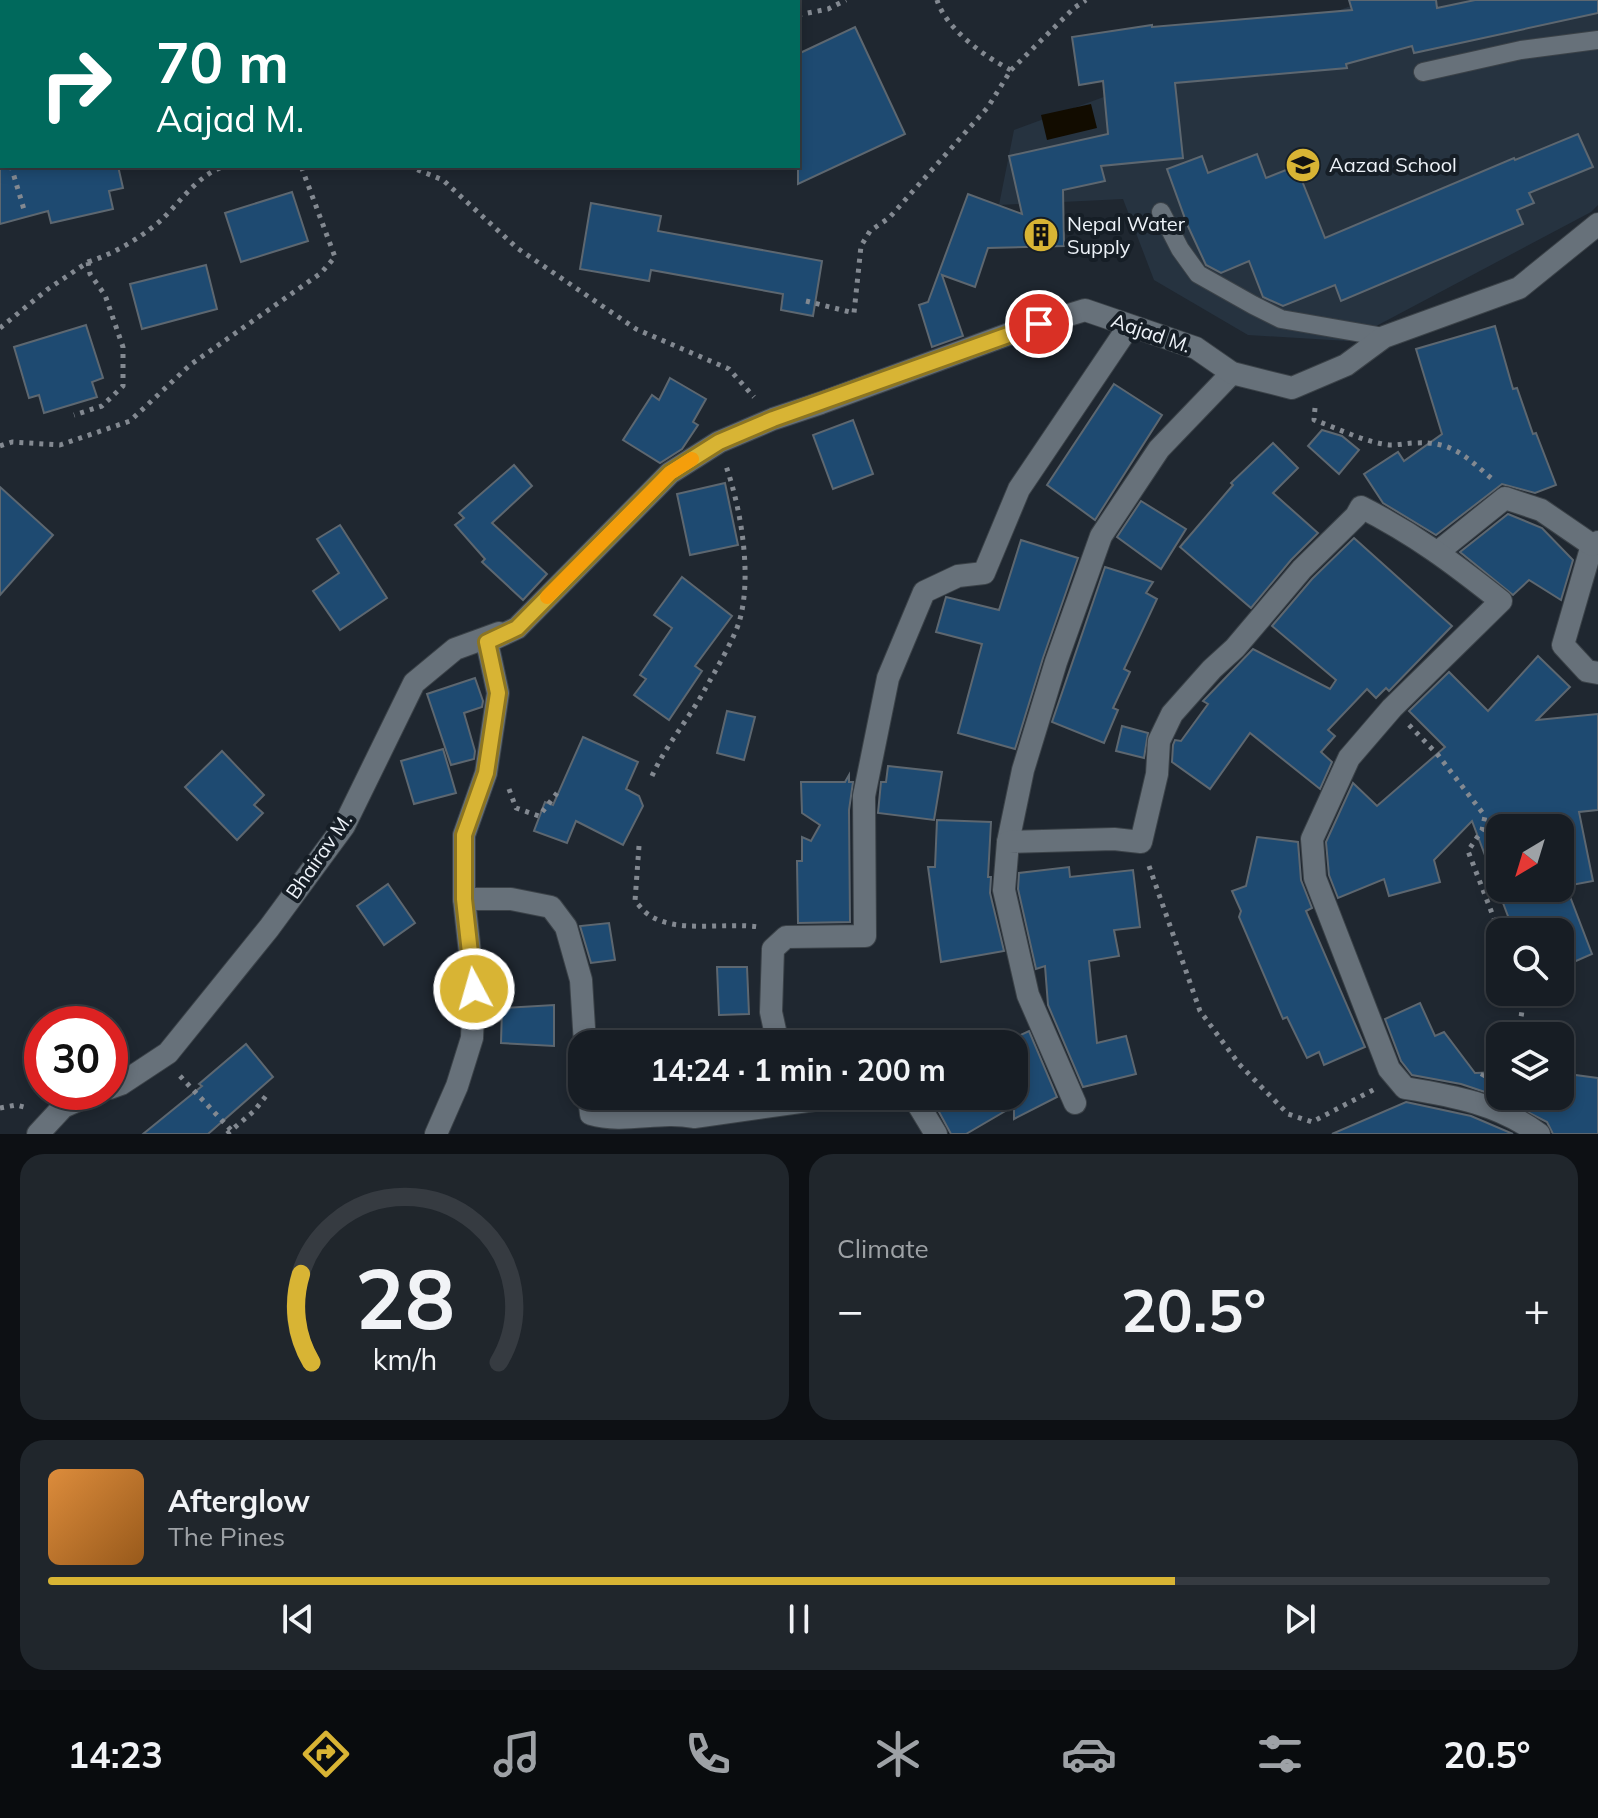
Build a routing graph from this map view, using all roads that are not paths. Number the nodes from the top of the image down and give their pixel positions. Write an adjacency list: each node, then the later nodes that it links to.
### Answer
1 (1598, 40): 2 (lane)
2 (1423, 72)
3 (1161, 212): 6 (lane)
4 (1598, 224): 6 (street, Aajad M.)
5 (1129, 326): 7 (street, Aajad M.); 10 (street, Aajad M.); 15 (street)
6 (1384, 337): 7 (street, Aajad M.)
7 (1232, 373): 12 (street)
8 (1595, 544): 9 (street); 11 (street)
9 (1439, 551): 12 (street); 26 (street)
10 (517, 628): 13 (street, Aajad M.); 16 (street, Bhairav M.)
11 (1598, 673)
12 (1008, 842): 17 (street)
13 (464, 899): 14 (street); 24 (street, Aajad M.)
14 (584, 1030)
15 (775, 1030)
16 (128, 1079)
17 (1075, 1103)
18 (60, 1110): 23 (street)
19 (591, 1110): 22 (street)
20 (756, 1110): 22 (street)
21 (921, 1110): 25 (street)
22 (696, 1126)
23 (38, 1134)
24 (436, 1134)
25 (936, 1134)
26 (1539, 1134)

